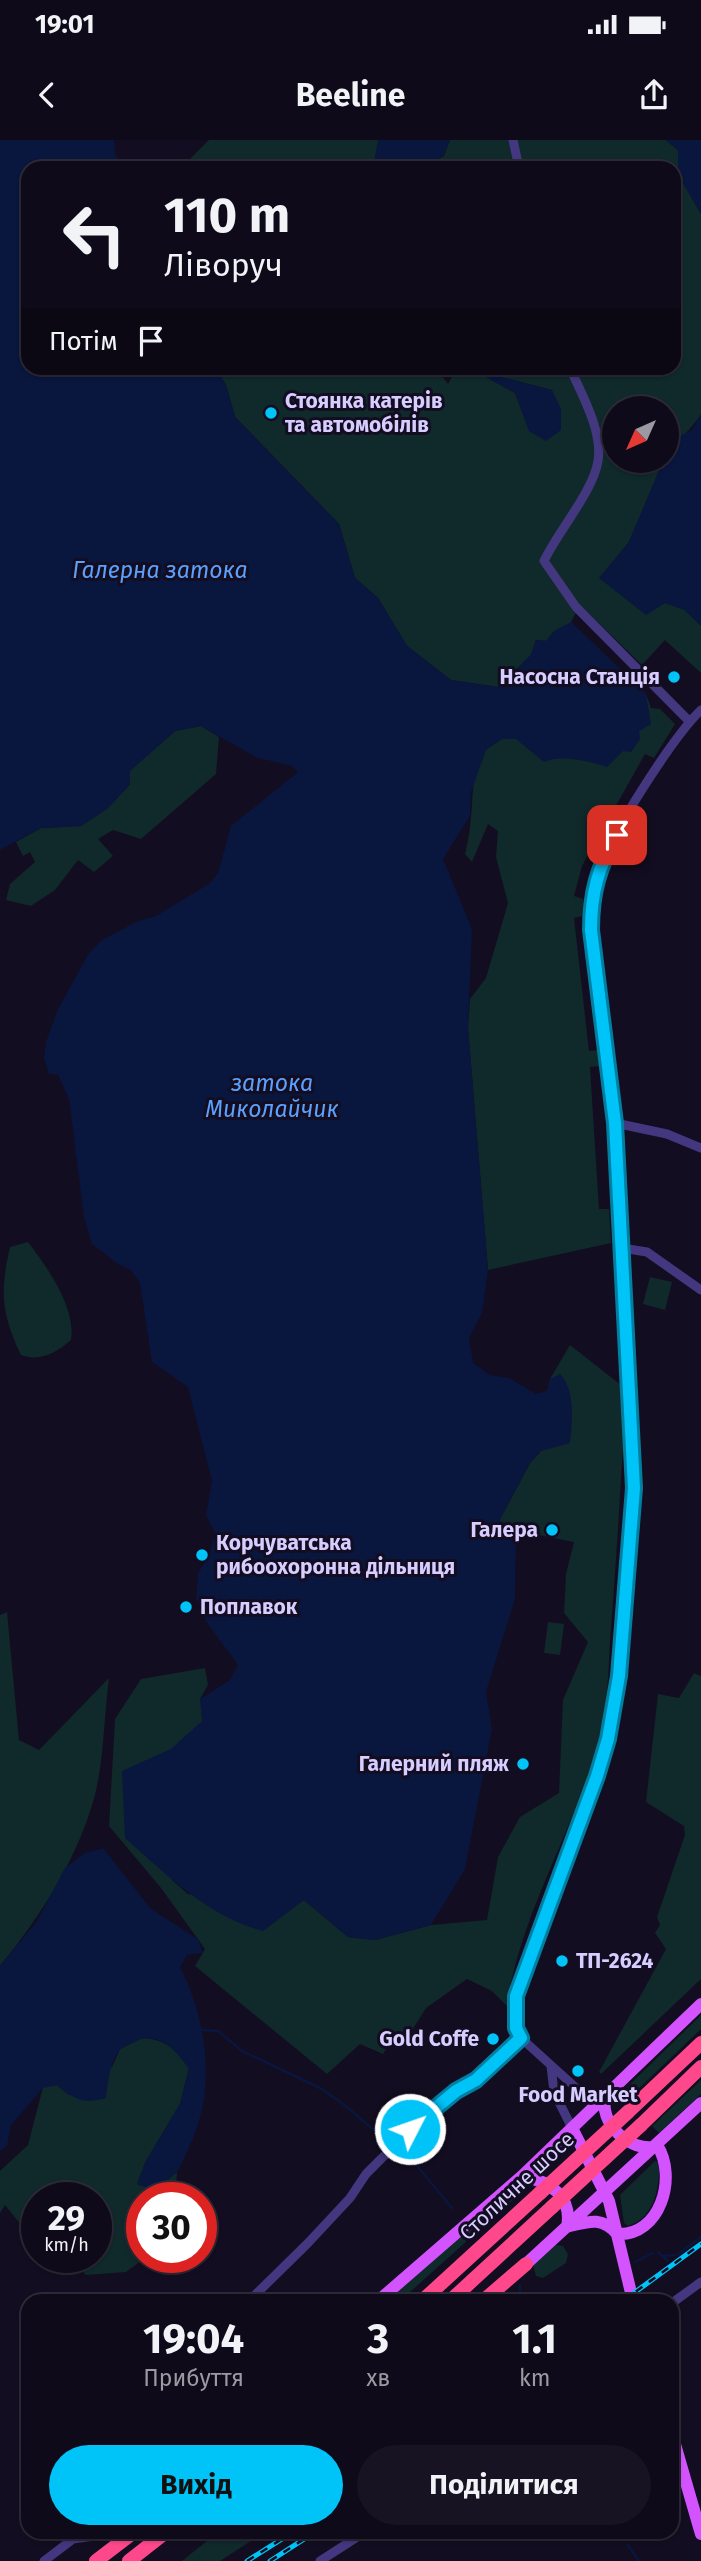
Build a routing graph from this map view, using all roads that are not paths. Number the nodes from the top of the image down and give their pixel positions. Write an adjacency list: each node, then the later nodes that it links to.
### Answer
1 (513, 140): 2 (street)
2 (518, 161)
3 (573, 375): 5 (street)
4 (701, 710): 5 (street)
5 (690, 721): 6 (street)
6 (615, 1123): 7 (street); 8 (street)
7 (701, 1148)
8 (622, 1248): 9 (street); 11 (street)
9 (701, 1290)
10 (701, 2004): 15 (main road)
11 (521, 2038): 13 (street); 26 (street)
12 (701, 2043): 28 (highway, Столичне шосе, bridge)
13 (551, 2066): 17 (street); 18 (street)
14 (701, 2067): 29 (highway, Столичне шосе, bridge)
15 (606, 2096): 17 (main road); 19 (main road)
16 (701, 2102): 19 (main road)
17 (596, 2106): 18 (main road)
18 (572, 2128): 20 (main road); 21 (main road)
19 (657, 2146): 21 (main road); 23 (main road)
20 (522, 2176): 22 (main road); 27 (main road)
21 (606, 2192): 22 (main road); 23 (main road)
22 (567, 2227): 23 (main road); 24 (main road)
23 (617, 2234): 31 (main road)
24 (526, 2264): 30 (highway)
25 (701, 2281): 32 (street)
26 (256, 2294)
27 (386, 2294)
28 (430, 2294)
29 (458, 2294)
30 (491, 2294)
31 (631, 2294)
32 (679, 2297)
33 (679, 2458): 34 (main road)
34 (701, 2534)
35 (73, 2539): 39 (street)
36 (125, 2539): 40 (highway)
37 (157, 2539): 41 (highway)
38 (354, 2539): 42 (street)
39 (44, 2561)
40 (96, 2561)
41 (129, 2561)
42 (320, 2561)

